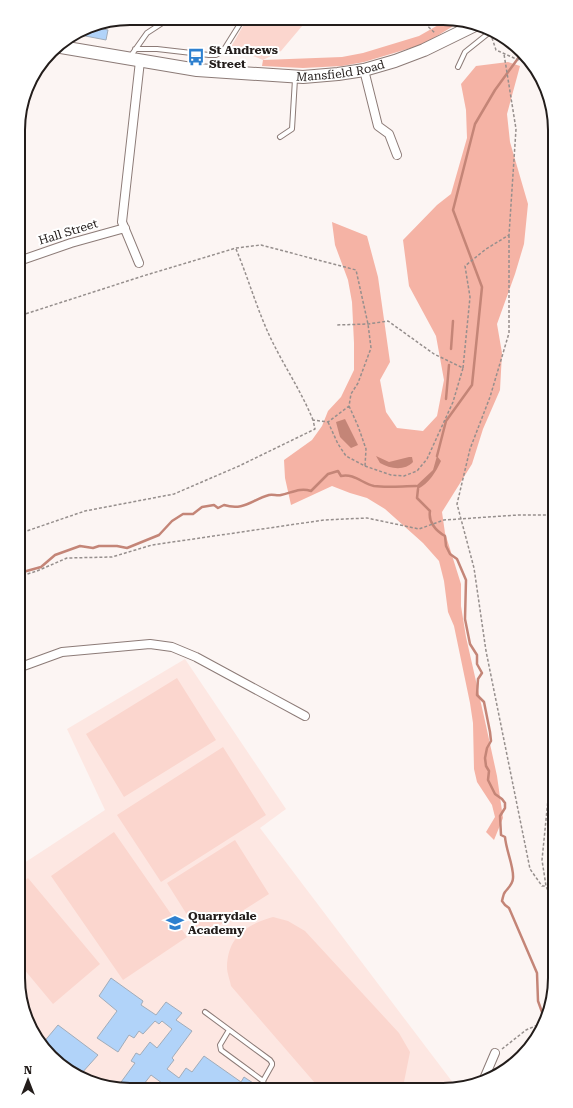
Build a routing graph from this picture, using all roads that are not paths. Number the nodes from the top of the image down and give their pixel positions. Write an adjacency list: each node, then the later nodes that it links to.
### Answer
1 (160, 25): 6 (lane)
2 (239, 25): 6 (lane)
3 (468, 28): 8 (main road, Mansfield Road)
4 (487, 35): 7 (lane)
5 (66, 47): 6 (main road, Mansfield Road)
6 (135, 56): 9 (main road, Mansfield Road); 12 (street)
7 (458, 67)
8 (364, 70): 9 (main road, Mansfield Road); 11 (street)
9 (295, 76): 10 (lane)
10 (280, 137)
11 (397, 155)
12 (125, 228): 13 (street, Hall Street); 14 (street)
13 (25, 259)
14 (139, 263)
15 (25, 665): 16 (street)
16 (305, 716)
17 (205, 1012): 18 (lane)
18 (229, 1030): 21 (lane); 21 (lane)
19 (496, 1054): 20 (street)
20 (487, 1073)
21 (263, 1081)

